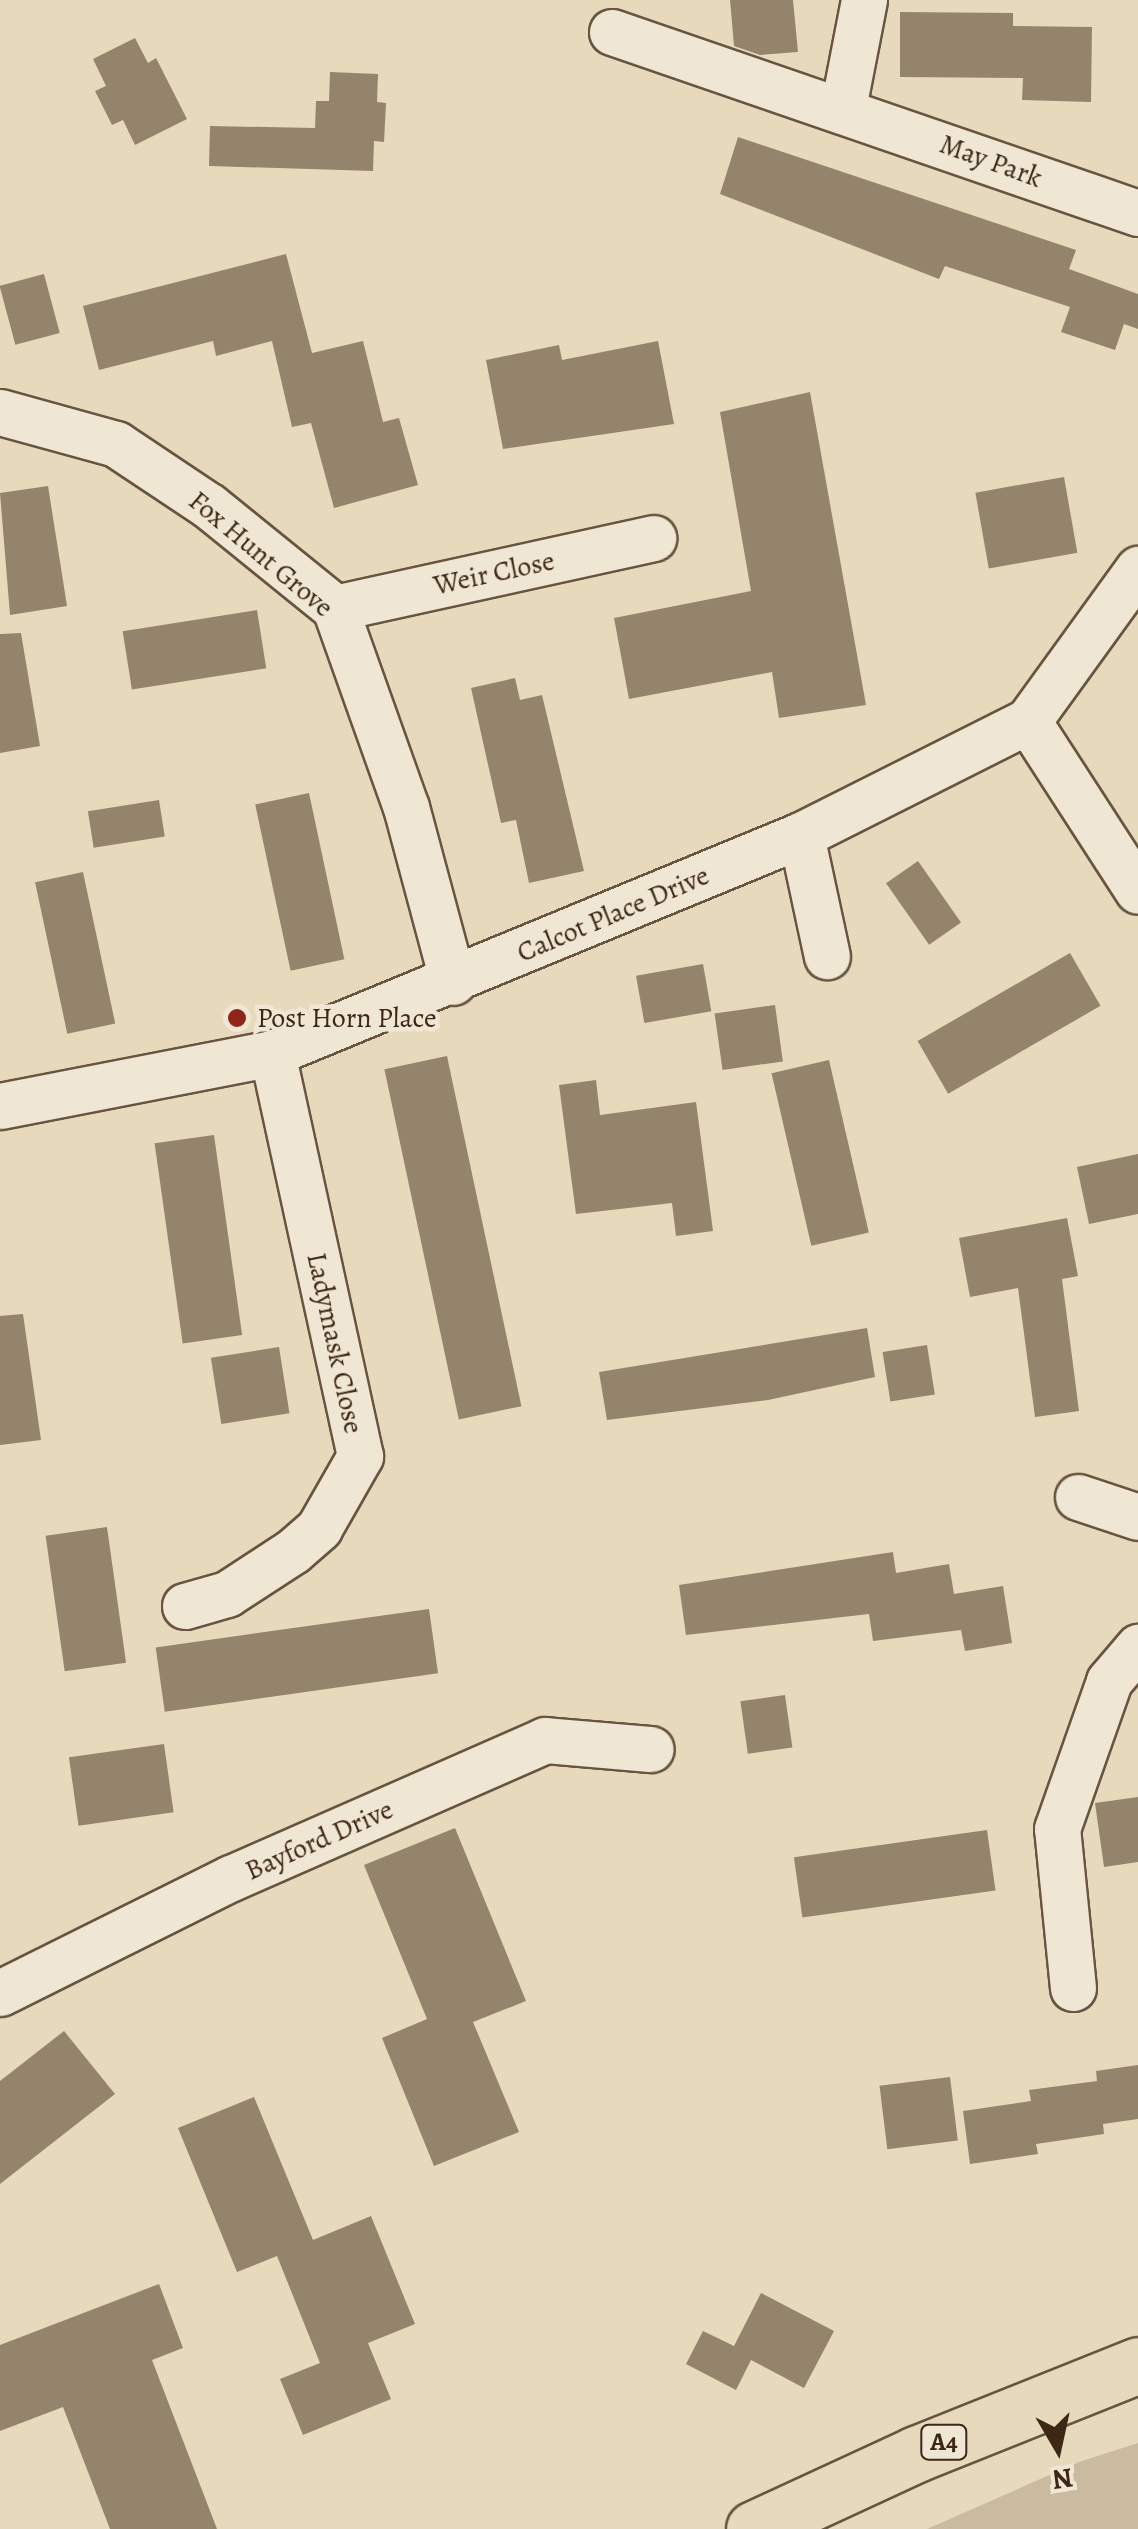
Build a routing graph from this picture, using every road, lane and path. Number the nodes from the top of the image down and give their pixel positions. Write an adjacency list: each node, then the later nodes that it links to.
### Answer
1 (864, 0): 3 (street)
2 (612, 32): 3 (street, May Park)
3 (843, 108): 4 (street, May Park)
4 (1138, 214)
5 (0, 412): 8 (street, Fox Hunt Grove)
6 (653, 538): 8 (street, Weir Close)
7 (1138, 569): 9 (street, Calcot Place Drive)
8 (335, 608): 13 (street, Fox Hunt Grove)
9 (1028, 721): 10 (street, Calcot Place Drive); 11 (street)
10 (801, 835): 12 (street); 13 (street, Calcot Place Drive)
11 (1138, 891)
12 (827, 956)
13 (453, 982): 14 (street, Calcot Place Drive)
14 (272, 1053): 15 (street, Calcot Place Drive); 18 (street, Ladymask Close)
15 (0, 1106)
16 (1078, 1497): 17 (street)
17 (1138, 1517)
18 (185, 1606)
19 (1138, 1647): 21 (street)
20 (652, 1749): 22 (street, Bayford Drive)
21 (1073, 1988)
22 (0, 1993)
23 (1138, 2365): 24 (main road, A4)
24 (754, 2529)

